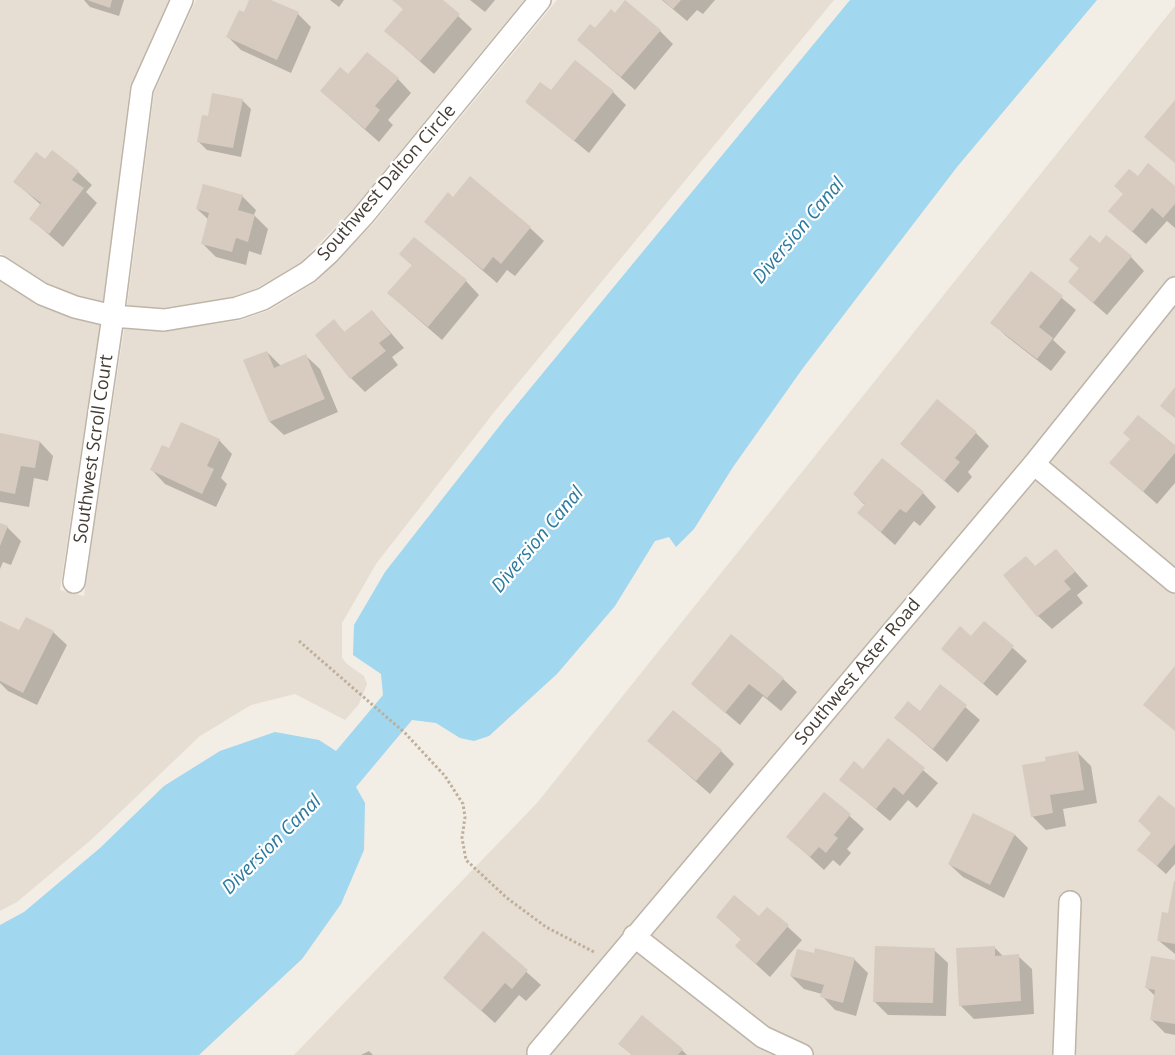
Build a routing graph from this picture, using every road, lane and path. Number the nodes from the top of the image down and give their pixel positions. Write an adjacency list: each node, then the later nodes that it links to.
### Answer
1 (182, 0): 5 (street, Southwest Scroll Court)
2 (540, 0): 5 (street, Southwest Dalton Circle)
3 (0, 267): 5 (street, Southwest Dalton Circle)
4 (1175, 288): 6 (street, Southwest Aster Road)
5 (113, 316): 7 (street, Southwest Scroll Court)
6 (1034, 464): 8 (street); 11 (street, Southwest Aster Road)
7 (74, 582)
8 (1175, 582)
9 (299, 641): 12 (path)
10 (1070, 902): 15 (street)
11 (634, 936): 12 (street, Southwest Aster Road); 14 (street)
12 (614, 961): 13 (street, Southwest Aster Road)
13 (538, 1052)
14 (802, 1055)
15 (1064, 1055)

